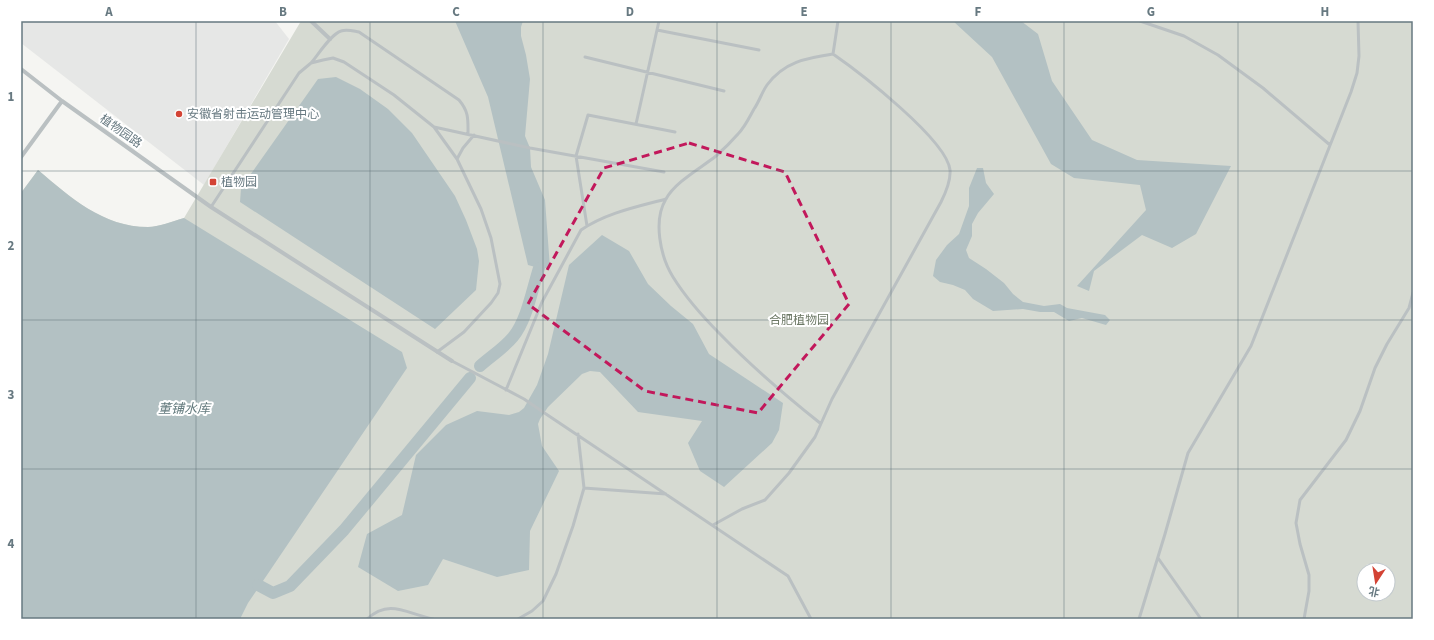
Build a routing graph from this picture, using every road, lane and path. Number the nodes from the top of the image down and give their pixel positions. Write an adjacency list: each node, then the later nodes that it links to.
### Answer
1 (311, 21): 7 (street)
2 (658, 21): 6 (lane)
3 (838, 21): 9 (lane)
4 (1140, 21): 21 (lane)
5 (1358, 21): 21 (lane)
6 (657, 30): 8 (lane); 13 (lane)
7 (330, 39): 11 (lane); 19 (lane)
8 (759, 50)
9 (833, 54): 26 (lane); 33 (lane)
10 (585, 57): 13 (lane)
11 (311, 64): 17 (lane); 27 (lane)
12 (21, 69): 15 (street, 植物园路)
13 (648, 71): 14 (lane); 16 (lane)
14 (724, 91)
15 (62, 101): 23 (street); 27 (street, 植物园路)
16 (636, 124): 18 (lane); 22 (lane)
17 (434, 127): 19 (lane); 24 (lane)
18 (675, 132)
19 (468, 134): 20 (lane)
20 (474, 135): 22 (lane); 24 (lane)
21 (1330, 145): 38 (lane)
22 (576, 156): 25 (lane); 28 (lane)
23 (21, 157)
24 (457, 159): 30 (lane)
25 (664, 172)
26 (666, 199): 28 (lane); 33 (lane)
27 (210, 207): 30 (street, 植物园路)
28 (587, 226): 32 (lane)
29 (1413, 293): 45 (lane)
30 (438, 352): 31 (street, 植物园路)
31 (452, 361): 32 (lane)
32 (506, 390): 34 (lane)
33 (820, 423): 37 (lane)
34 (578, 434): 35 (lane); 36 (lane)
35 (584, 488): 36 (lane); 41 (lane)
36 (667, 494): 37 (lane)
37 (713, 525): 42 (lane)
38 (1158, 558): 43 (lane); 44 (lane)
39 (367, 619): 40 (lane)
40 (433, 619)
41 (518, 619)
42 (811, 619)
43 (1138, 619)
44 (1201, 619)
45 (1304, 619)

